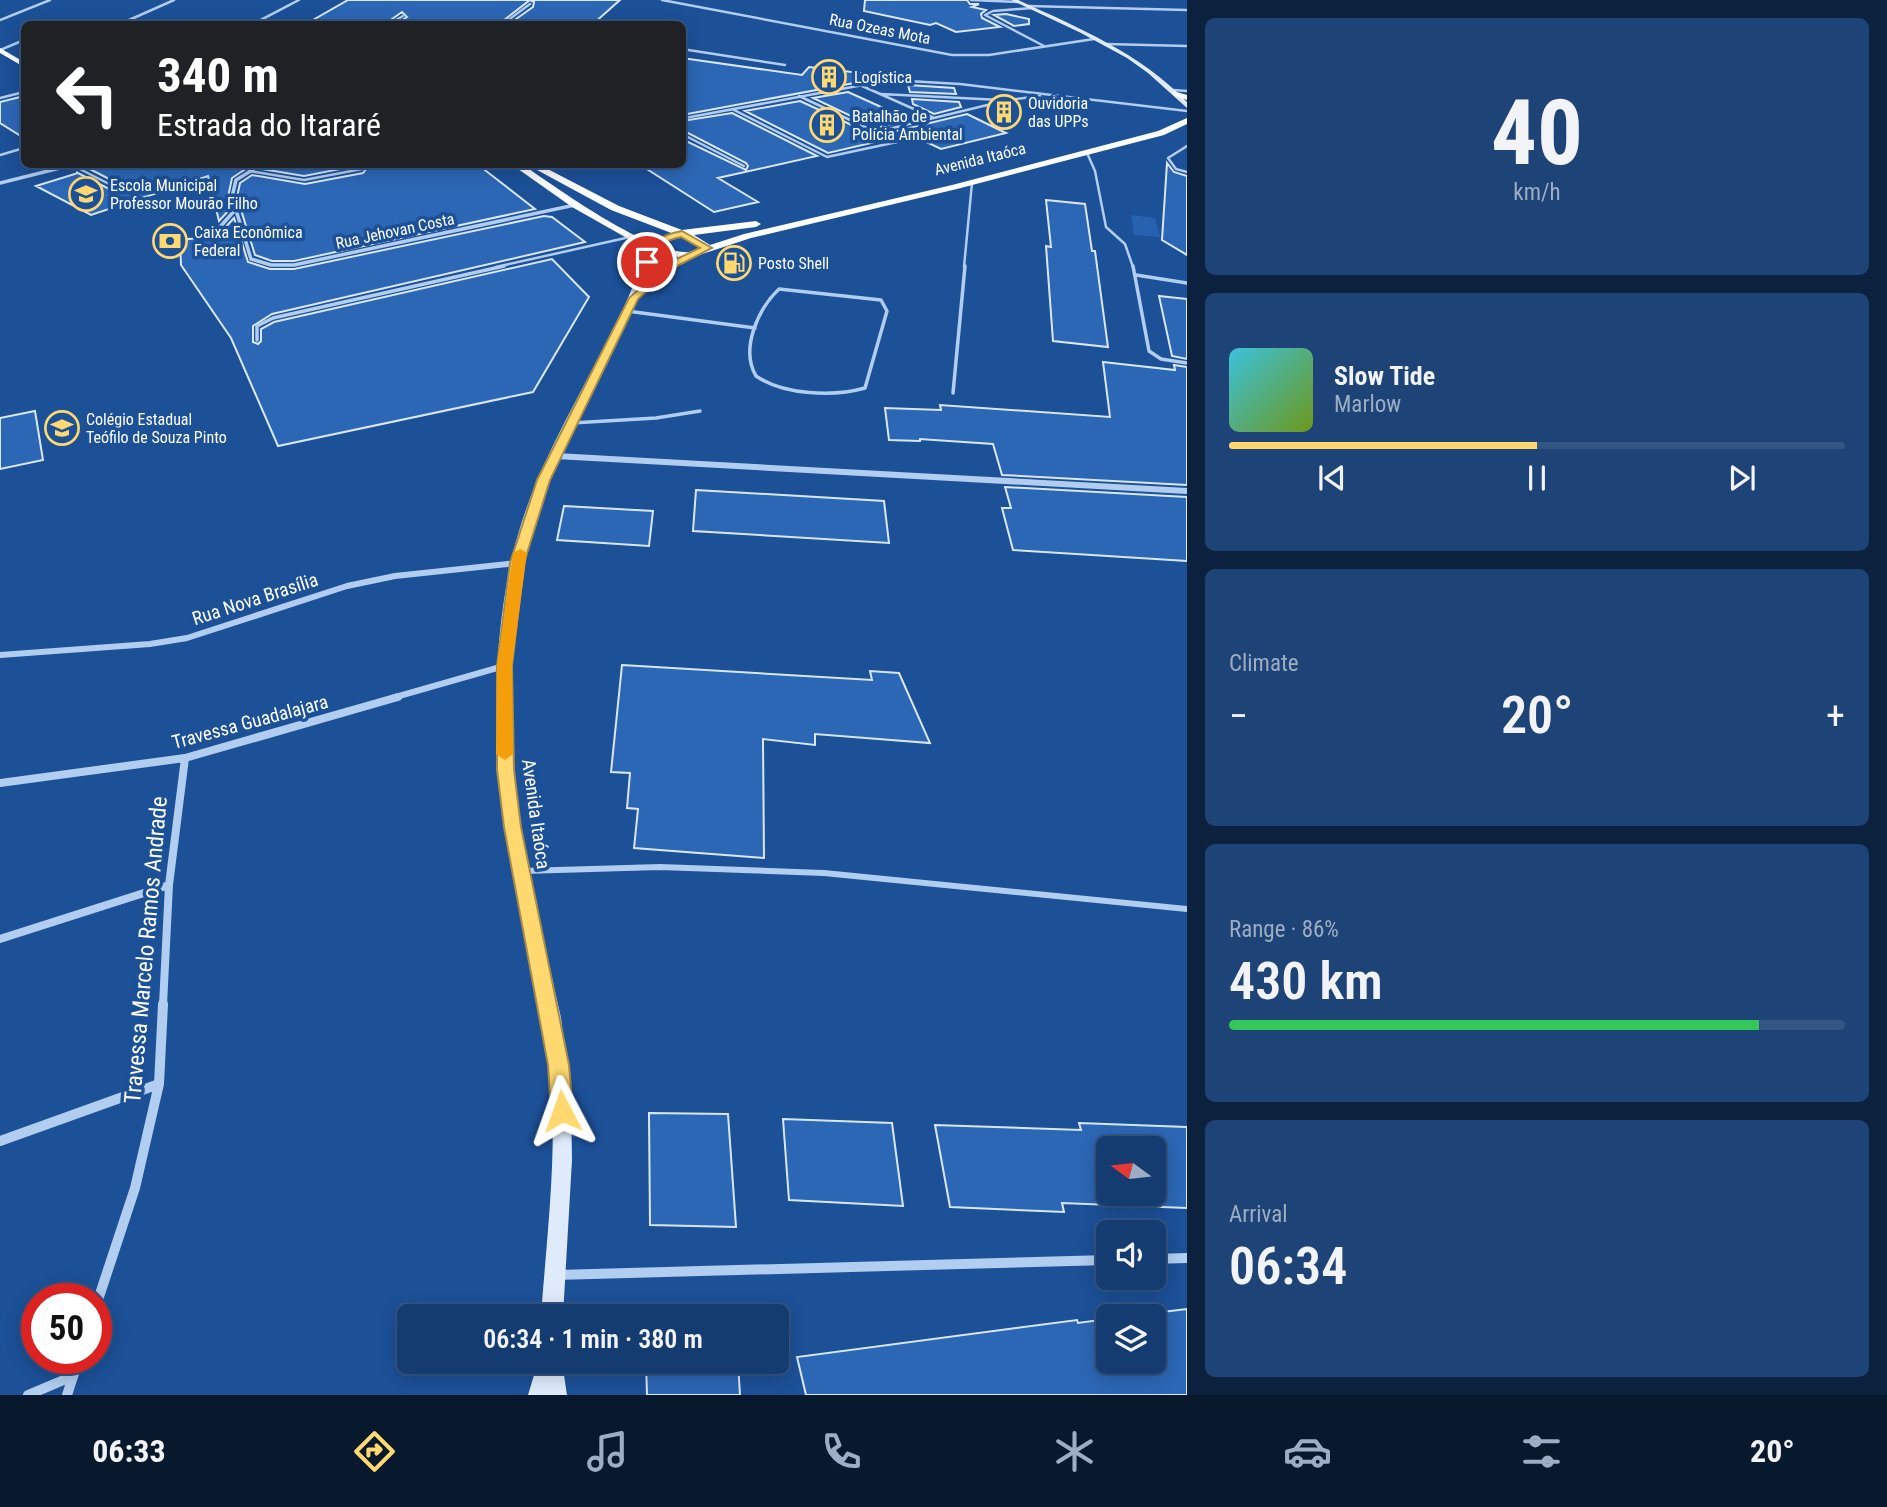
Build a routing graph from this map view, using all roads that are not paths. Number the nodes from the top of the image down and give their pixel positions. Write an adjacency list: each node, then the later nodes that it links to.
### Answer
1 (50, 0): 11 (street)
2 (174, 0): 12 (street)
3 (299, 0): 13 (street)
4 (663, 0): 19 (street, Rua Ozeas Mota)
5 (971, 0): 6 (street)
6 (1017, 1): 8 (main road)
7 (530, 4): 15 (lane)
8 (1030, 7): 9 (street); 16 (main road); 19 (lane)
9 (1187, 10)
10 (403, 16): 14 (street)
11 (0, 20)
12 (127, 21)
13 (259, 21)
14 (394, 21)
15 (507, 21)
16 (1094, 38): 18 (main road); 19 (street, Rua Ozeas Mota)
17 (21, 41): 21 (street)
18 (1106, 44): 20 (street); 27 (main road)
19 (1044, 46)
20 (1187, 47)
21 (0, 50): 23 (main road)
22 (686, 50): 24 (lane)
23 (21, 63)
24 (785, 65)
25 (859, 84): 29 (lane); 30 (lane); 31 (lane)
26 (1187, 91): 27 (street)
27 (1175, 92): 33 (main road); 35 (main road)
28 (21, 93): 32 (street)
29 (881, 94): 34 (lane); 39 (lane)
30 (1061, 95): 34 (lane); 37 (lane)
31 (799, 96): 36 (lane); 42 (lane)
32 (0, 98)
33 (1187, 98)
34 (1008, 100): 39 (lane)
35 (1187, 106)
36 (732, 109): 38 (lane); 42 (lane)
37 (1187, 111)
38 (686, 118)
39 (933, 118): 42 (lane)
40 (1187, 121): 43 (main road, Avenida Itaóca)
41 (1187, 129): 43 (main road)
42 (876, 132)
43 (1161, 133): 47 (main road, Avenida Itaóca)
44 (686, 136): 49 (lane)
45 (1187, 146): 57 (lane)
46 (21, 149): 48 (lane)
47 (1087, 153): 59 (main road, Avenida Itaóca); 70 (lane)
48 (0, 155)
49 (744, 166)
50 (62, 168): 58 (street)
51 (80, 168): 60 (lane)
52 (255, 168): 56 (street)
53 (526, 168): 61 (main road)
54 (528, 168): 64 (main road)
55 (362, 169): 56 (lane)
56 (249, 171): 62 (street, Rua Jehovan Costa)
57 (1187, 172)
58 (0, 183)
59 (972, 183): 63 (main road, Avenida Itaóca); 76 (lane)
60 (113, 186)
61 (575, 205): 62 (street, Rua Jehovan Costa); 66 (main road)
62 (235, 210): 65 (street)
63 (820, 218): 64 (main road, Avenida Itaóca); 68 (main road, Avenida Itaóca)
64 (682, 233): 67 (main road, Avenida Itaóca); 68 (main road)
65 (212, 236)
66 (633, 236): 67 (main road); 74 (lane)
67 (652, 248): 69 (main road); 72 (main road, Avenida Itaóca)
68 (707, 248): 69 (main road, Avenida Itaóca)
69 (687, 256): 72 (main road, Avenida Itaóca)
70 (1136, 275): 71 (lane); 75 (lane)
71 (1187, 283)
72 (630, 304): 73 (lane); 78 (main road, Avenida Itaóca)
73 (755, 328): 73 (lane)
74 (257, 340)
75 (1187, 363)
76 (953, 393)
77 (700, 411): 78 (lane)
78 (572, 423): 79 (main road, Avenida Itaóca)
79 (556, 456): 80 (street); 81 (main road, Avenida Itaóca)
80 (1187, 491)
81 (517, 563): 82 (street, Rua Nova Brasília); 83 (main road, Avenida Itaóca)
82 (0, 655)
83 (504, 666): 84 (street, Travessa Guadalajara); 86 (main road, Avenida Itaóca)
84 (185, 758): 85 (street, Travessa Guadalajara); 87 (street, Travessa Marcelo Ramos Andrade)
85 (0, 783)
86 (520, 871): 88 (lane); 95 (main road, Avenida Itaóca)
87 (169, 885): 89 (street); 90 (street, Travessa Marcelo Ramos Andrade)
88 (1187, 909)
89 (0, 939)
90 (159, 1084): 91 (street); 96 (street, Travessa Marcelo Ramos Andrade)
91 (0, 1141)
92 (1187, 1258): 93 (street)
93 (1166, 1259)
94 (1096, 1260): 95 (street)
95 (554, 1275): 97 (main road, Avenida Itaóca)
96 (104, 1283)
97 (553, 1304)
98 (546, 1374): 103 (main road)
99 (552, 1374): 104 (main road)
100 (73, 1376): 101 (street); 102 (street)
101 (28, 1395)
102 (67, 1395)
103 (539, 1395)
104 (556, 1395)

